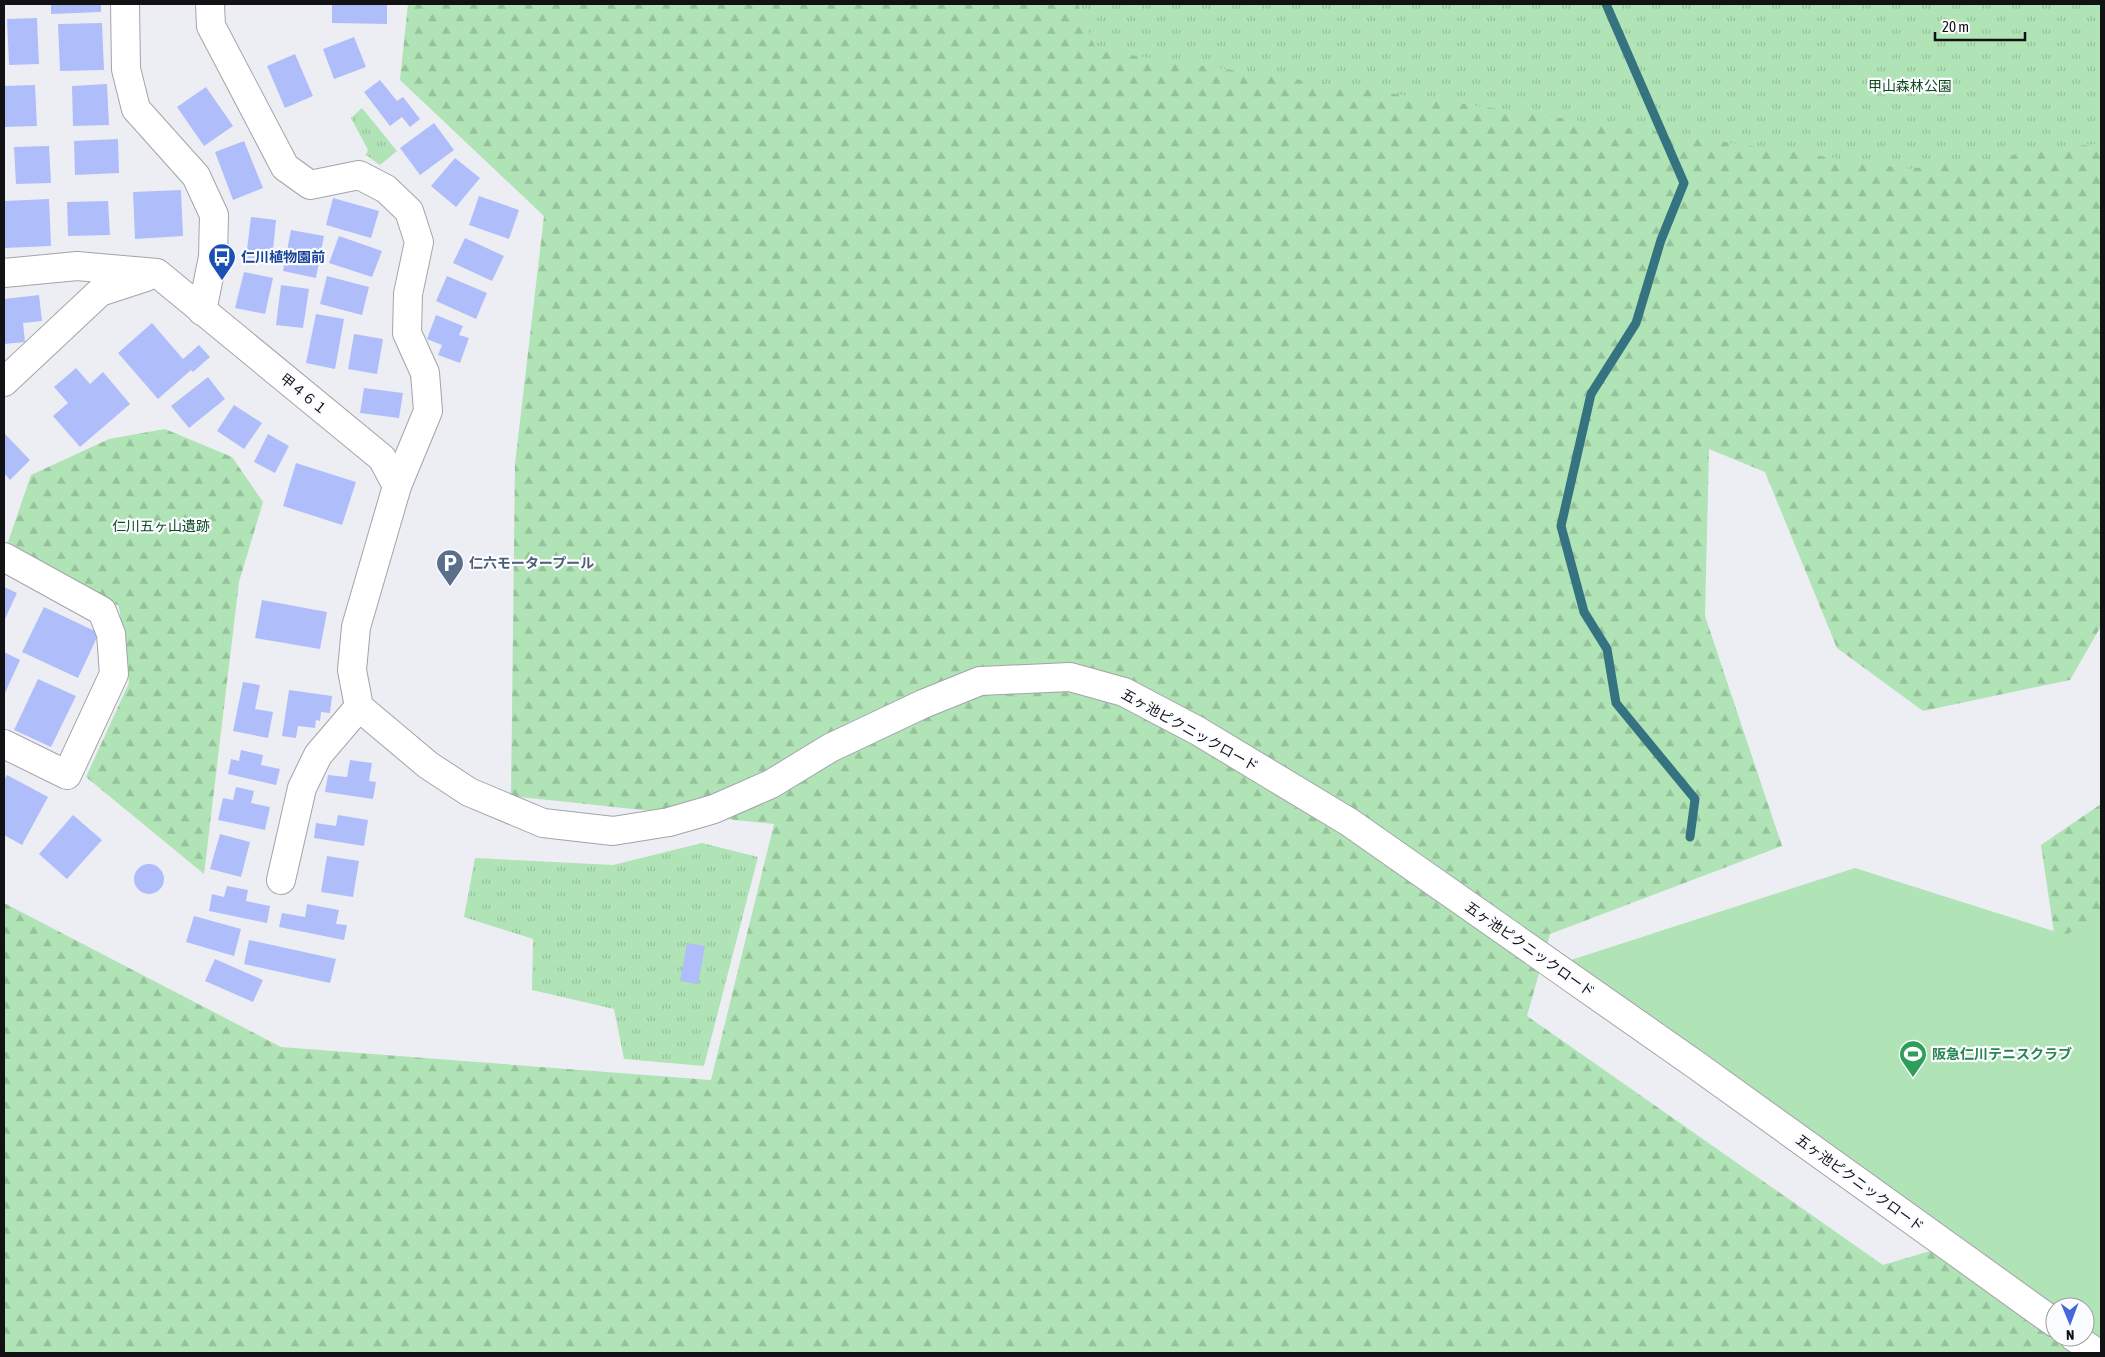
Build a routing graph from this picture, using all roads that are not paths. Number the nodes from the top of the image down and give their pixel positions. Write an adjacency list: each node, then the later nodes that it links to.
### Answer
1 (125, 4): 5 (street)
2 (210, 4): 7 (street)
3 (4, 273): 4 (street)
4 (157, 273): 5 (street, 甲４６１); 6 (street)
5 (202, 311): 7 (street, 甲４６１)
6 (4, 382)
7 (397, 486): 9 (street)
8 (4, 556): 10 (street)
9 (359, 707): 11 (street); 12 (street, 五ヶ池ピクニックロード)
10 (4, 744)
11 (281, 880)
12 (2045, 1316)

